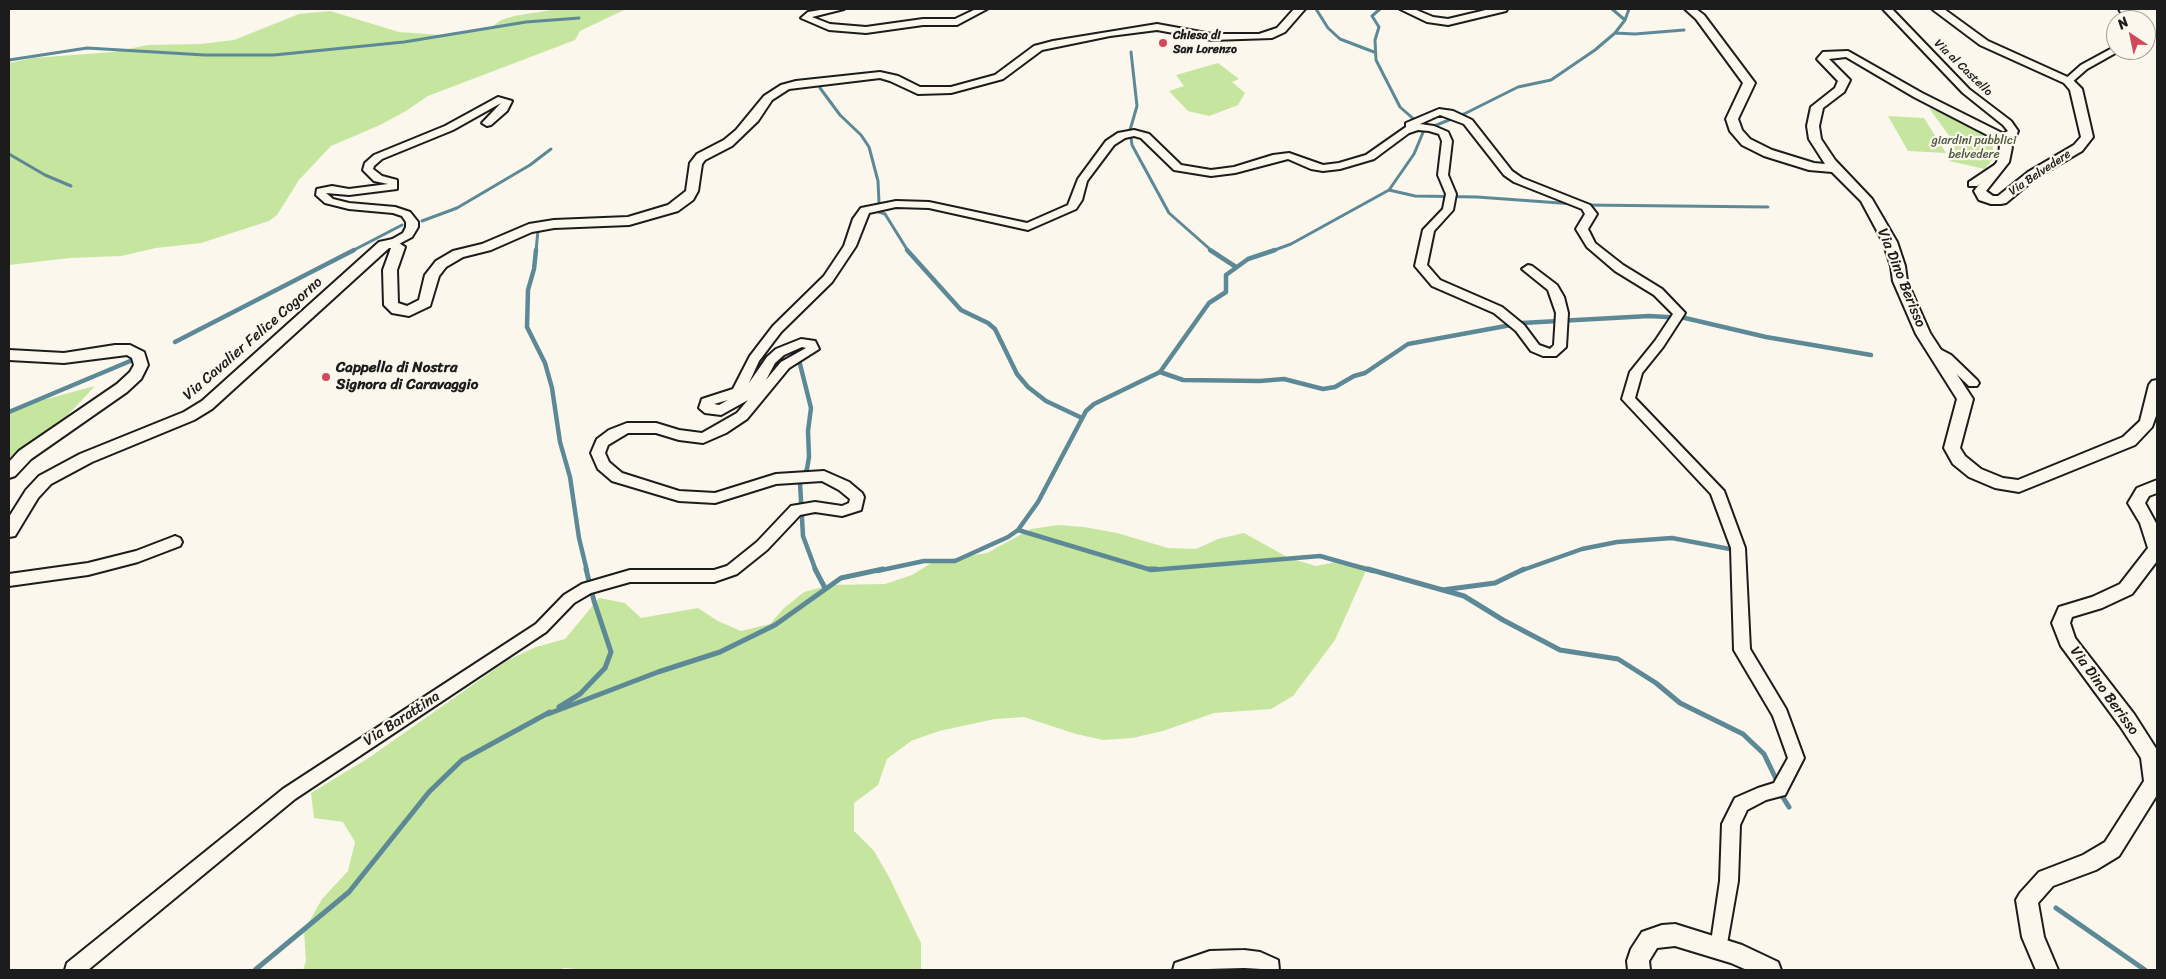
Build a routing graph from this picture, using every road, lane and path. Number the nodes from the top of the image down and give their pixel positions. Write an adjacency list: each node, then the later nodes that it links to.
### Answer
1 (840, 9): 2 (street)
2 (982, 9)
3 (1300, 9): 17 (street)
4 (1405, 9): 5 (street)
5 (1502, 9)
6 (1690, 9): 15 (street)
7 (1887, 9): 13 (street, Via al Castello)
8 (1938, 9): 10 (street)
9 (2106, 54): 10 (street)
10 (2068, 81): 14 (street, Via Belvedere)
11 (487, 123): 17 (street, Via Cavalier Felice Cogorno)
12 (1405, 131): 18 (street); 29 (street); 31 (street, Via Barattina)
13 (2002, 138): 14 (street); 15 (street, Via Dino Berisso)
14 (2003, 162): 16 (street)
15 (1836, 168): 19 (street, Via Dino Berisso)
16 (1973, 184)
17 (393, 243): 25 (street, Via Cavalier Felice Cogorno)
18 (1528, 269)
19 (1932, 349): 21 (street); 22 (street, Via Dino Berisso)
20 (9, 355): 23 (street)
21 (1973, 383)
22 (2157, 385)
23 (9, 472)
24 (2157, 486): 27 (street, Via Dino Berisso)
25 (9, 531)
26 (175, 542): 28 (street)
27 (2157, 549): 35 (street, Via Dino Berisso)
28 (9, 580)
29 (1718, 949): 30 (street); 34 (street)
30 (1635, 967)
31 (74, 970)
32 (1182, 970): 33 (street)
33 (1270, 970)
34 (1770, 970)
35 (2047, 970)

